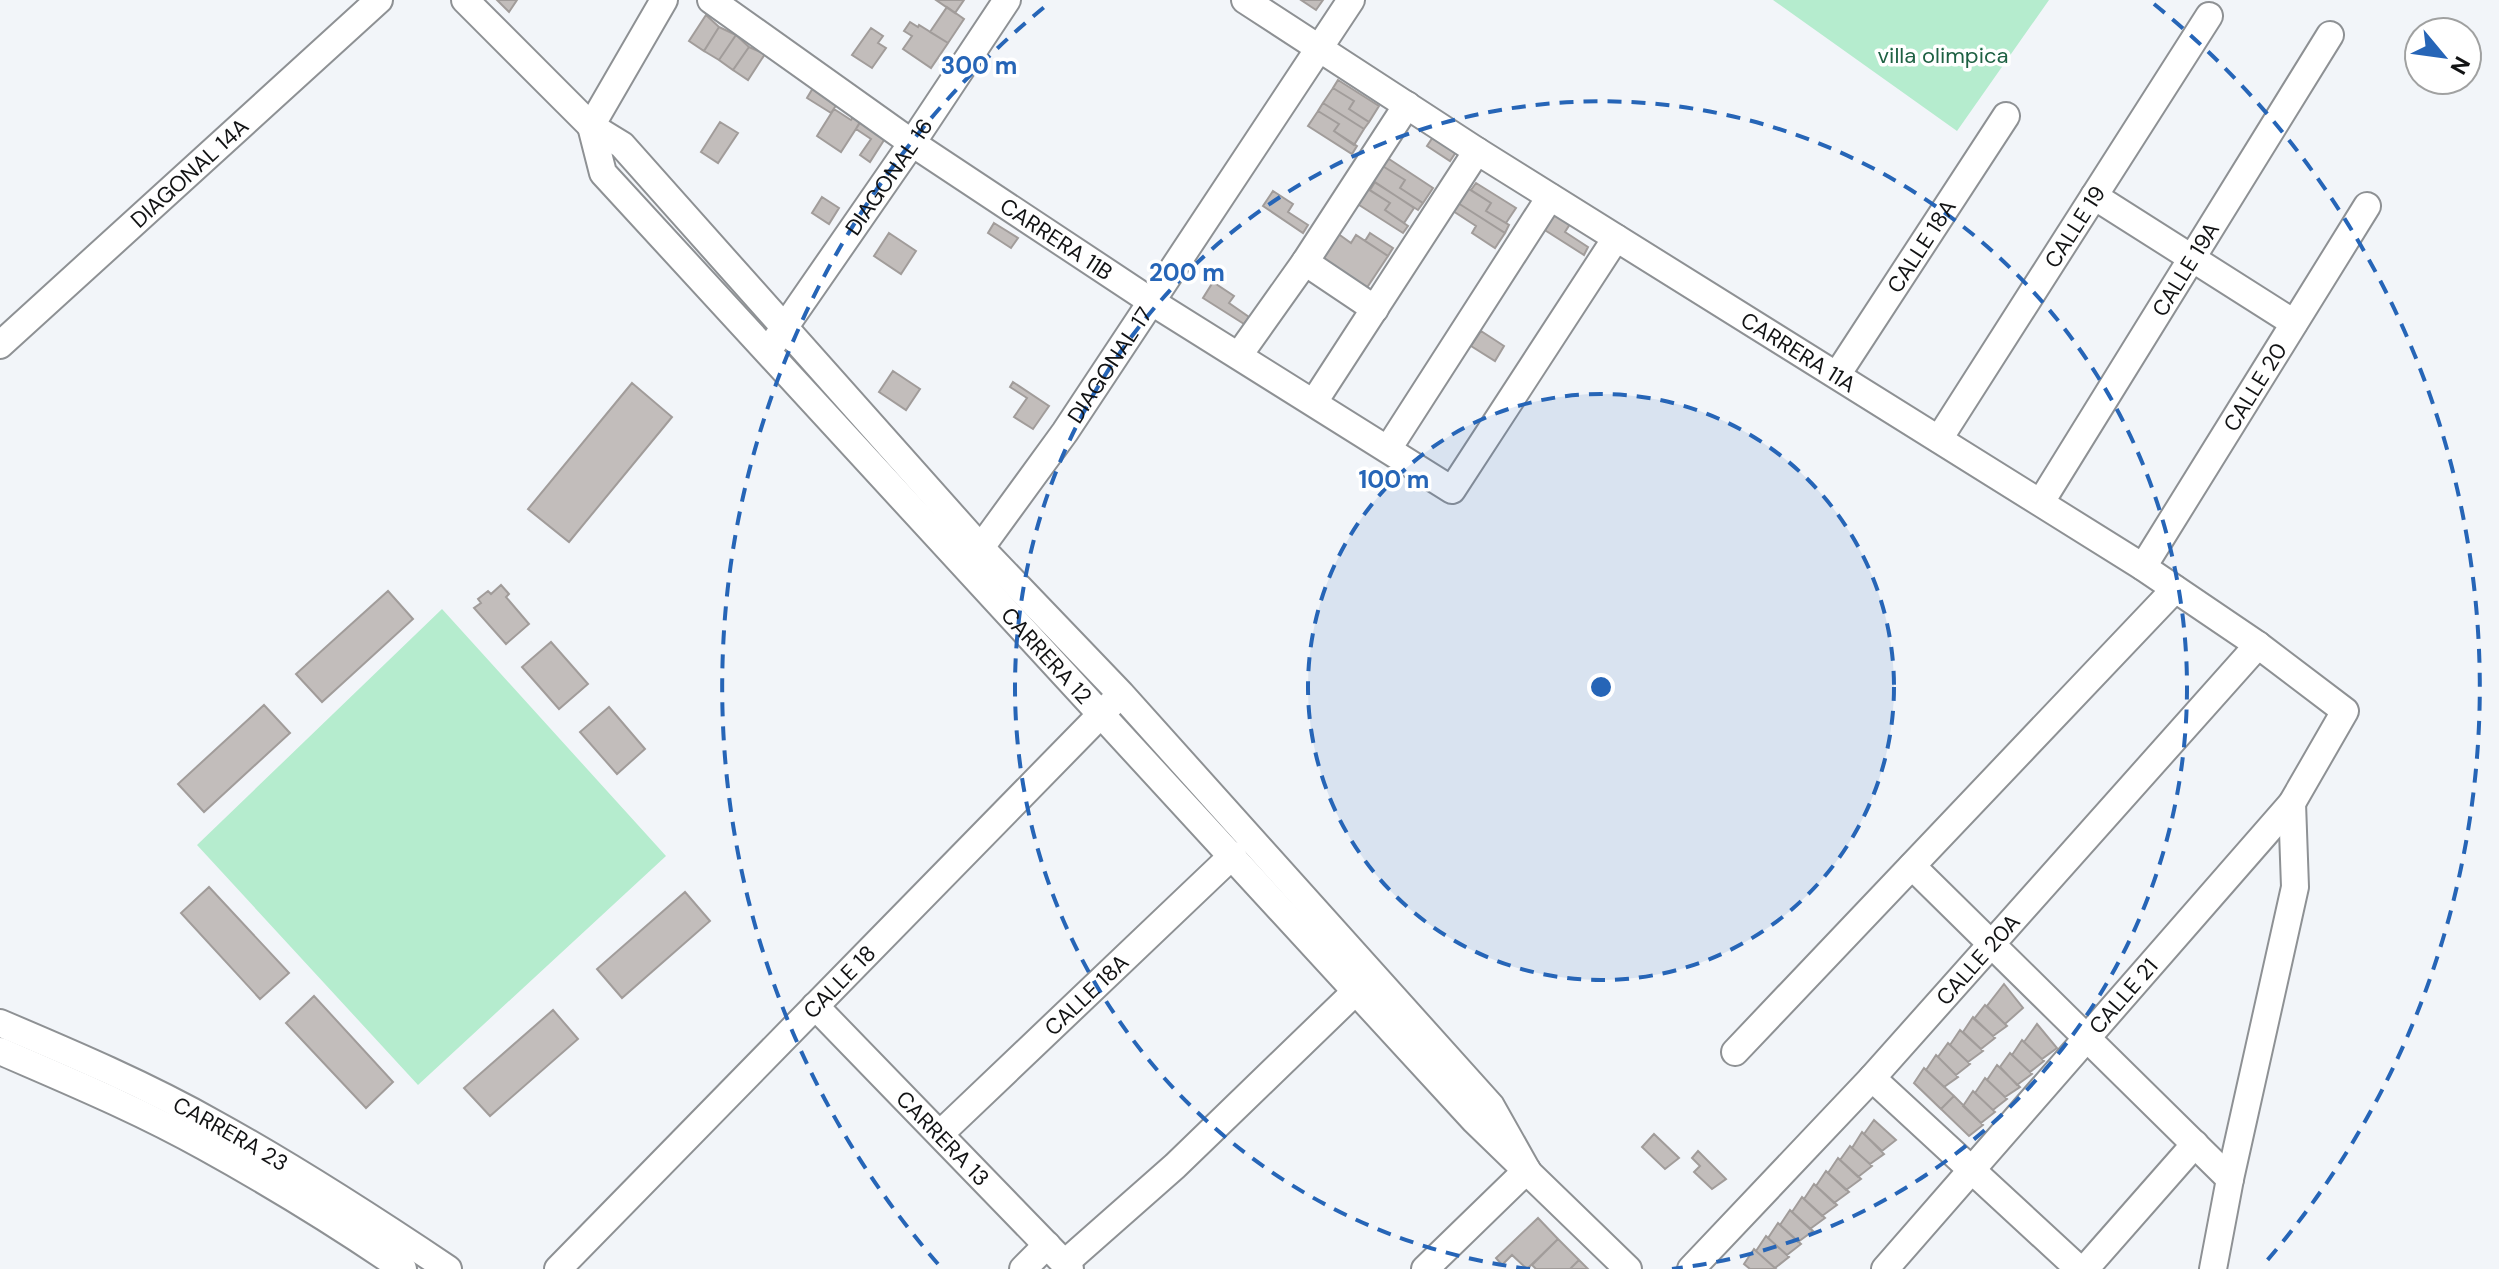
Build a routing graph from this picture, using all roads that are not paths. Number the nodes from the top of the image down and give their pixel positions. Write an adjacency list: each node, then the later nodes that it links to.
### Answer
1 (379, 0): 26 (street, DIAGONAL 14A)
2 (465, 0): 13 (street, CARRERA 12)
3 (664, 0): 13 (street)
4 (711, 0): 14 (street, CARRERA 11B)
5 (1007, 0): 14 (street, DIAGONAL 16)
6 (1245, 0): 10 (street, CARRERA 11A)
7 (1351, 0): 10 (street, DIAGONAL 17)
8 (2209, 16): 16 (street, CALLE 19)
9 (2330, 35): 20 (street, CALLE 19A)
10 (1319, 46): 11 (street, CARRERA 11A); 22 (street, DIAGONAL 17)
11 (1407, 105): 15 (street, CARRERA 11A); 21 (street)
12 (2006, 116): 29 (street, CALLE 18A)
13 (591, 126): 25 (street, CARRERA 12); 27 (street, CARRERA 12)
14 (912, 143): 22 (street, CARRERA 11B); 25 (street, DIAGONAL 16)
15 (1477, 151): 17 (street, CARRERA 11A); 23 (street)
16 (2094, 196): 20 (street); 31 (street, CALLE 19)
17 (1550, 197): 19 (street, CARRERA 11A); 32 (street)
18 (2367, 206): 24 (street, CALLE 20)
19 (1616, 238): 29 (street, CARRERA 11A); 32 (street, CARRERA 11B)
20 (2193, 256): 24 (street); 33 (street, CALLE 19A)
21 (1305, 262): 23 (street); 28 (street)
22 (1152, 302): 28 (street, CARRERA 11B); 34 (street, DIAGONAL 17)
23 (1375, 309): 30 (street)
24 (2294, 323): 35 (street, CALLE 20)
25 (785, 327): 27 (street, DIAGONAL 16); 34 (street, CARRERA 12)
26 (0, 345)
27 (767, 351): 34 (street, CARRERA 12)
28 (1239, 355): 30 (street, CARRERA 11B)
29 (1837, 375): 31 (street, CARRERA 11A)
30 (1314, 402): 32 (street, CARRERA 11B)
31 (1939, 439): 33 (street, CARRERA 11A)
32 (1388, 449)
33 (2041, 502): 35 (street, CARRERA 11A)
34 (974, 557): 38 (street, CARRERA 12); 40 (street, CARRERA 12)
35 (2143, 567): 36 (street, CARRERA 11A)
36 (2175, 589): 37 (street, CARRERA 11A); 43 (street)
37 (2258, 645): 39 (street, CARRERA 11A); 44 (street, CALLE 20A)
38 (1121, 694): 40 (street, CALLE 18); 55 (street, CARRERA 12)
39 (2345, 711): 41 (street, CALLE 21)
40 (1101, 713): 42 (street, CARRERA 12); 46 (street, CALLE 18)
41 (2292, 803): 48 (street, CALLE 21); 56 (street)
42 (1233, 855): 45 (street, CARRERA 12); 52 (street, CALLE 18A)
43 (1912, 866): 44 (street); 50 (street)
44 (1991, 944): 48 (street); 51 (street, CALLE 20A)
45 (1357, 990): 55 (street, CARRERA 12); 57 (street)
46 (815, 1006): 52 (street, CARRERA 13); 60 (street, CALLE 18)
47 (0, 1023): 59 (street, CARRERA 23)
48 (2086, 1037): 53 (street); 54 (street, CALLE 21)
49 (0, 1051): 58 (street, CARRERA 23)
50 (1735, 1052)
51 (1872, 1078): 54 (street); 64 (street, CALLE 20A)
52 (940, 1134): 57 (street, CARRERA 13)
53 (2195, 1144): 56 (street); 66 (street)
54 (1971, 1168): 65 (street, CALLE 21); 66 (street)
55 (1527, 1170): 62 (street); 63 (street, CARRERA 12)
56 (2230, 1179): 67 (street)
57 (1060, 1259): 61 (street)
58 (403, 1269)
59 (448, 1269)
60 (558, 1269)
61 (1023, 1269)
62 (1425, 1269)
63 (1628, 1269)
64 (1691, 1269)
65 (1885, 1269)
66 (2082, 1269)
67 (2213, 1269)

